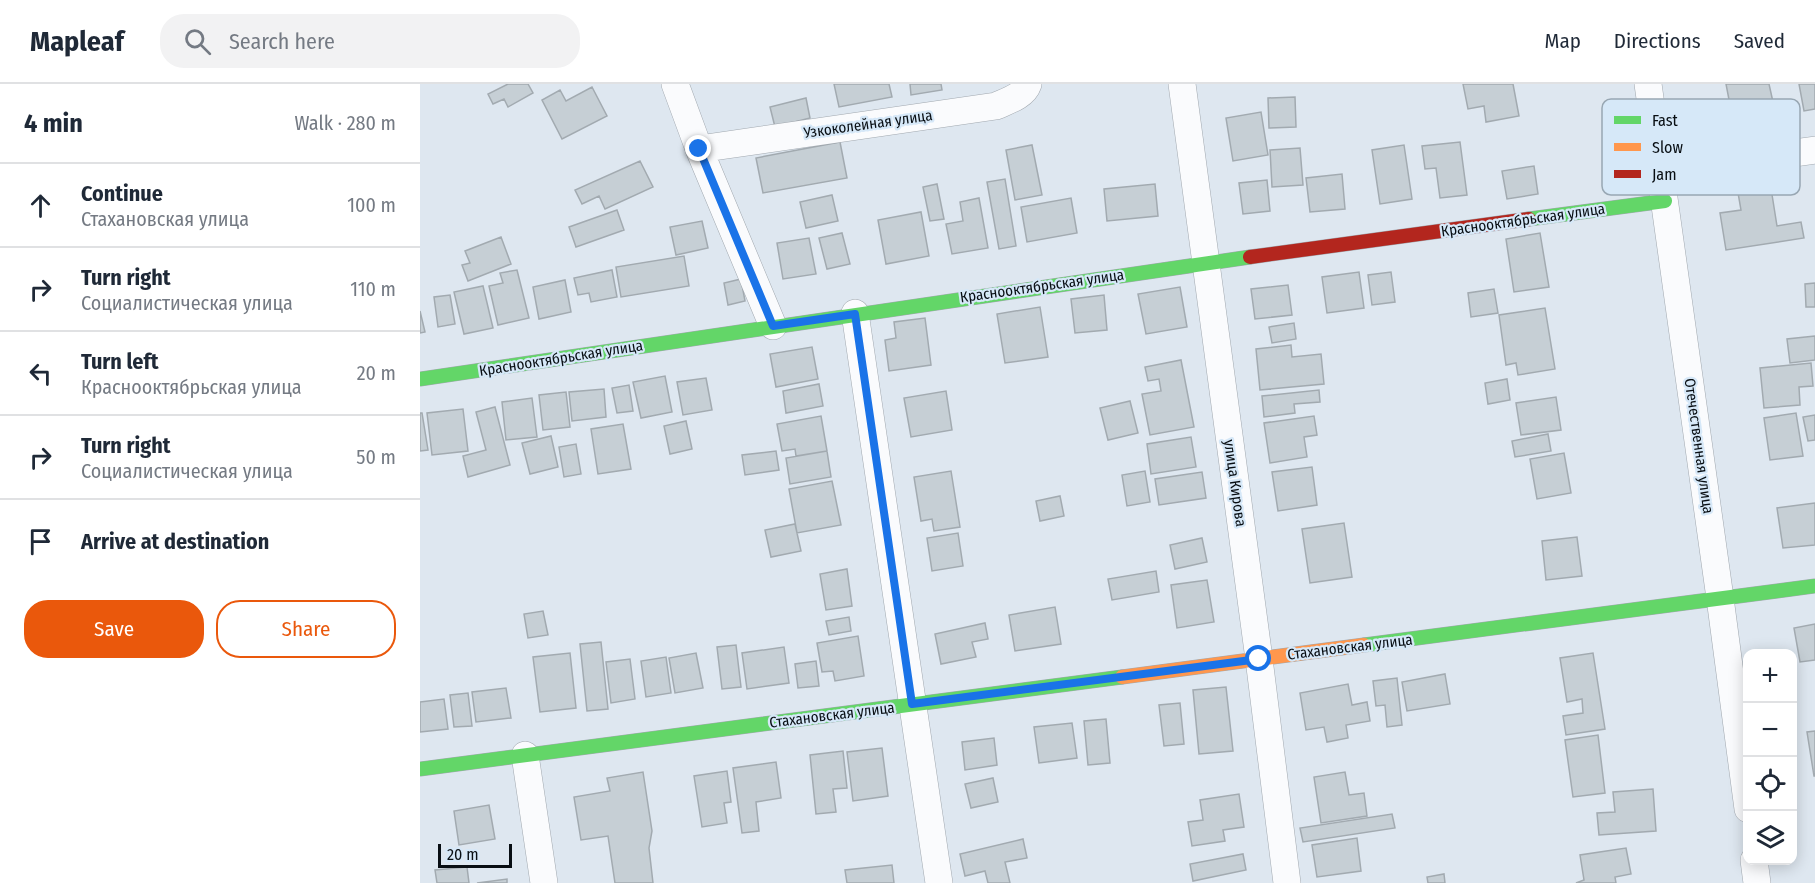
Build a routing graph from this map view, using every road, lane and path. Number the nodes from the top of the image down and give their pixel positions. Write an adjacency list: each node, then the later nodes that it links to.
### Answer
1 (675, 84): 6 (street)
2 (1028, 84): 6 (street, Узкоколейная улица)
3 (1182, 84): 11 (street, улица Кирова)
4 (1648, 84): 5 (street, Отечественная улица)
5 (1650, 99)
6 (699, 149): 13 (street)
7 (1815, 150): 8 (street)
8 (1800, 152)
9 (1664, 195): 10 (street, Отечественная улица)
10 (1665, 201): 11 (street, Краснооктябрьская улица); 16 (street, Отечественная улица)
11 (1205, 263): 12 (street, Краснооктябрьская улица); 17 (street, улица Кирова)
12 (855, 314): 13 (street, Краснооктябрьская улица); 18 (street)
13 (773, 326): 14 (street, Краснооктябрьская улица)
14 (420, 379)
15 (1815, 586): 16 (street, Стахановская улица)
16 (1720, 598): 17 (street, Стахановская улица); 21 (street, Отечественная улица)
17 (1259, 659): 18 (street, Стахановская улица); 25 (street, улица Кирова)
18 (912, 704): 19 (street, Стахановская улица); 24 (street)
19 (525, 755): 20 (street, Стахановская улица); 23 (street)
20 (420, 769)
21 (1743, 771)
22 (1755, 865): 26 (street)
23 (544, 883)
24 (939, 883)
25 (1287, 883)
26 (1757, 883)

